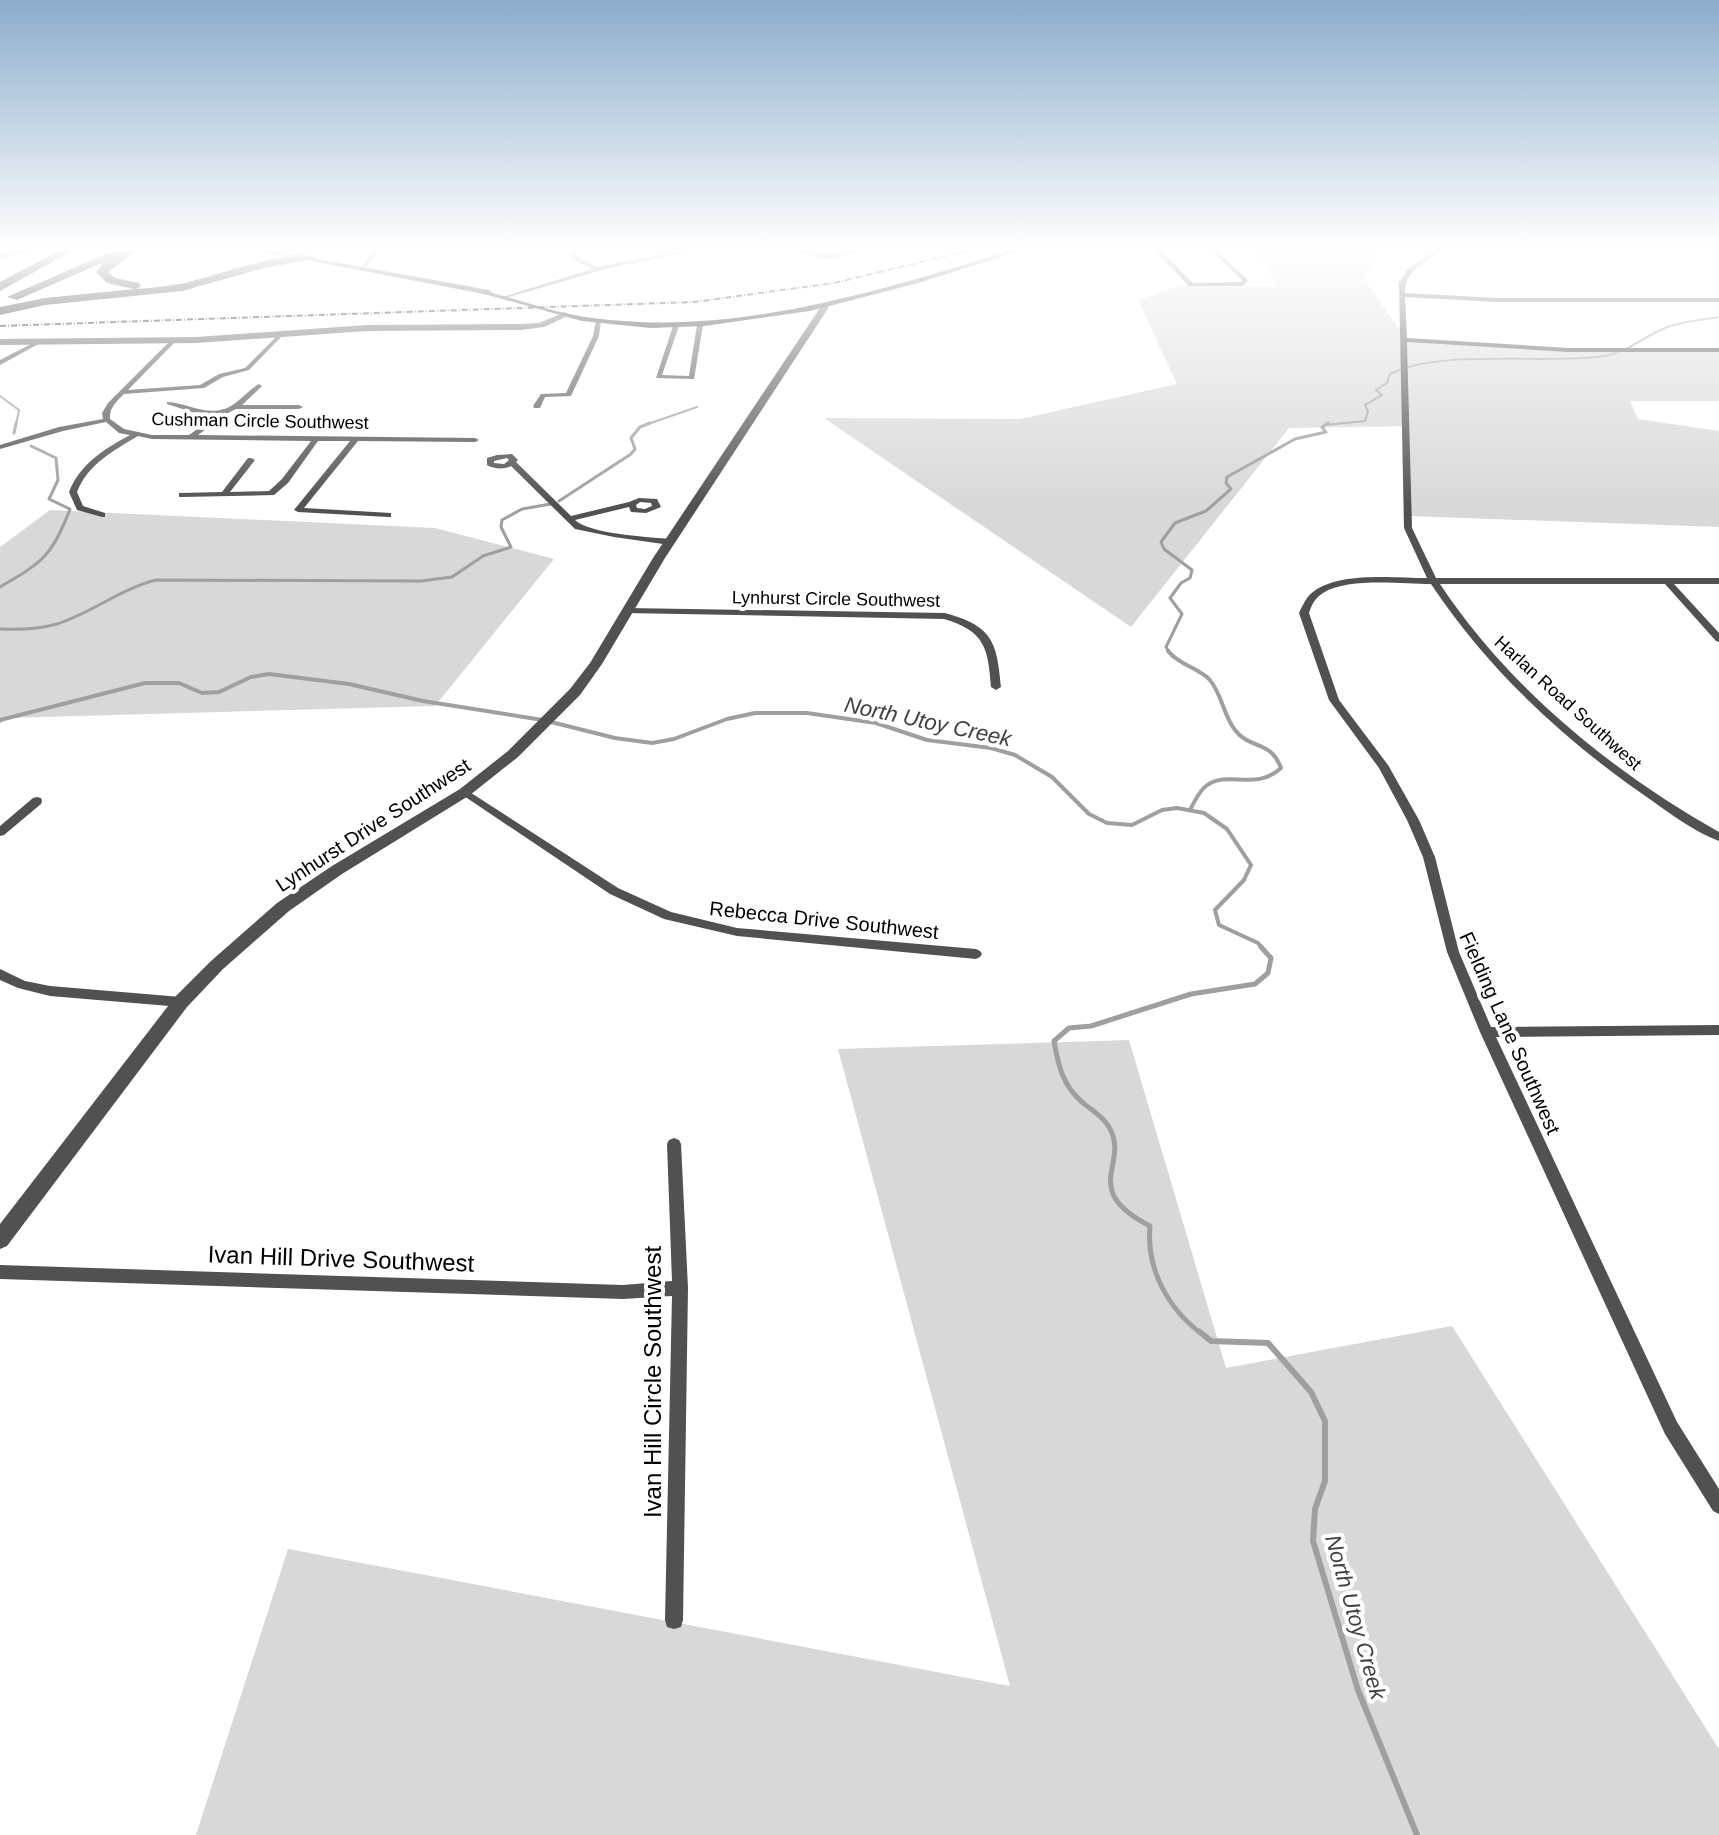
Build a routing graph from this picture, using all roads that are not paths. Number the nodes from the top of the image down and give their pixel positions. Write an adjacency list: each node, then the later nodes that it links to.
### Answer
1 (256, 336): 10 (street)
2 (279, 336): 15 (street)
3 (596, 336): 17 (street)
4 (673, 336): 5 (street)
5 (698, 336)
6 (807, 336): 36 (street, Lynhurst Drive Southwest)
7 (1404, 336): 8 (street, Harlan Road Southwest)
8 (1404, 340): 12 (street); 37 (street, Harlan Road Southwest)
9 (41, 341): 10 (street); 11 (street); 13 (street)
10 (173, 341): 15 (street)
11 (0, 342)
12 (1719, 350)
13 (0, 363)
14 (259, 386): 18 (street)
15 (122, 392): 21 (street)
16 (169, 403): 20 (street)
17 (537, 406)
18 (237, 407): 19 (street); 20 (street)
19 (299, 407)
20 (223, 414): 23 (street)
21 (107, 420): 22 (street, Cushman Circle Southwest); 27 (street)
22 (135, 435): 23 (street, Cushman Circle Southwest); 33 (street)
23 (191, 437): 24 (street, Cushman Circle Southwest)
24 (316, 439): 25 (street, Cushman Circle Southwest); 30 (street)
25 (356, 439): 26 (street, Cushman Circle Southwest); 34 (street)
26 (475, 440)
27 (0, 447)
28 (251, 460): 30 (street)
29 (513, 463): 35 (street)
30 (224, 494): 31 (street)
31 (182, 495)
32 (632, 504): 35 (street)
33 (102, 515)
34 (388, 515)
35 (569, 519): 36 (street)
36 (670, 542): 40 (street, Lynhurst Drive Southwest)
37 (1434, 581): 38 (street, Fielding Lane Southwest); 46 (street, Harlan Road Southwest); 51 (street, Fielding Lane Southwest)
38 (1667, 581): 39 (street, Fielding Lane Southwest); 41 (street)
39 (1719, 581)
40 (628, 611): 42 (street, Lynhurst Circle Southwest); 43 (street, Lynhurst Drive Southwest)
41 (1719, 639)
42 (996, 687)
43 (465, 792): 47 (street, Rebecca Drive Southwest); 49 (street, Lynhurst Drive Southwest)
44 (37, 801): 45 (street)
45 (0, 832)
46 (1719, 837)
47 (976, 954)
48 (0, 974): 49 (street)
49 (181, 1002): 53 (street, Lynhurst Drive Southwest)
50 (1719, 1030): 51 (street)
51 (1487, 1032): 56 (street, Fielding Lane Southwest)
52 (674, 1144): 55 (street, Ivan Hill Circle Southwest)
53 (0, 1240)
54 (0, 1272): 55 (street, Ivan Hill Drive Southwest)
55 (680, 1288): 57 (street, Ivan Hill Circle Southwest)
56 (1719, 1505)
57 (674, 1620)

